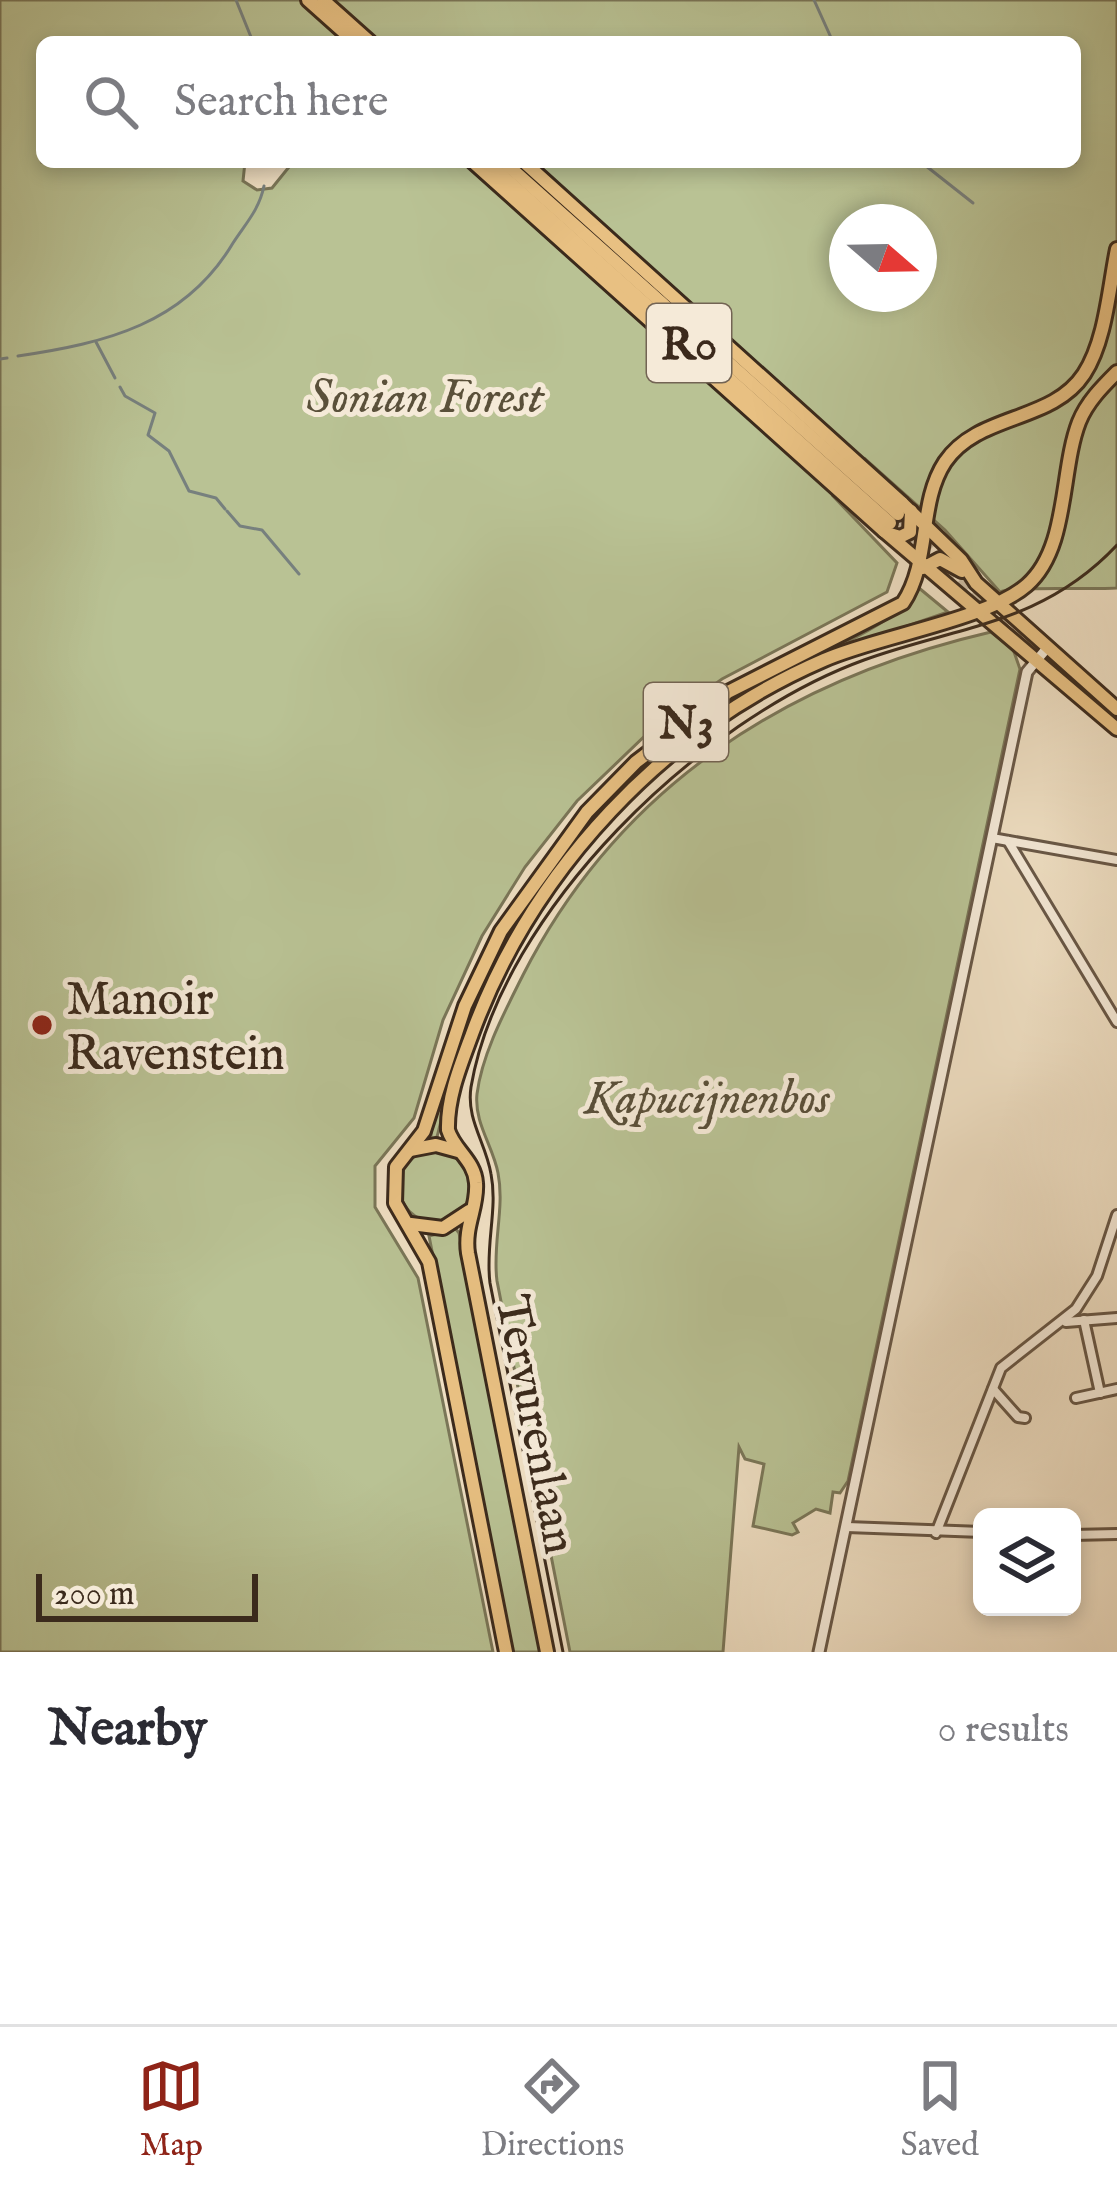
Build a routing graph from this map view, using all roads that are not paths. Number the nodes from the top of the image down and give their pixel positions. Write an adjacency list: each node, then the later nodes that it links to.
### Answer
1 (308, 0): 3 (main road)
2 (322, 0): 4 (main road)
3 (356, 36)
4 (357, 36)
5 (480, 168): 12 (main road)
6 (495, 168): 12 (main road, R0)
7 (511, 168): 12 (main road, R0)
8 (530, 168): 12 (main road)
9 (1117, 249): 11 (main road)
10 (1117, 372): 16 (main road, Tervurenlaan / N3)
11 (938, 476): 12 (main road); 13 (main road)
12 (897, 516): 13 (main road); 14 (main road)
13 (928, 526): 14 (main road); 15 (main road)
14 (921, 566): 15 (main road); 18 (main road); 28 (main road, Tervurenlaan / N3)
15 (976, 584): 17 (main road)
16 (1019, 590): 17 (main road, Tervurenlaan / N3); 19 (main road)
17 (995, 602): 18 (main road, Tervurenlaan / N3); 19 (main road)
18 (978, 609): 21 (main road); 29 (main road, Tervurenlaan / N3)
19 (1013, 618): 20 (main road)
20 (1048, 648): 21 (street); 22 (main road)
21 (1037, 660): 23 (main road); 24 (street)
22 (1117, 709)
23 (1117, 729)
24 (992, 838): 25 (street); 41 (street)
25 (1007, 841): 26 (street); 27 (street)
26 (1117, 860)
27 (1117, 1022)
28 (410, 1150): 29 (main road); 32 (main road, Tervurenlaan / N3)
29 (460, 1151): 30 (main road, Tervurenlaan / N3)
30 (470, 1210): 32 (main road); 47 (main road, Tervurenlaan / N3)
31 (1117, 1215): 35 (street)
32 (411, 1224): 46 (main road, Tervurenlaan / N3)
33 (1117, 1318): 34 (street)
34 (1084, 1320): 35 (street); 38 (street)
35 (1064, 1323): 36 (street)
36 (993, 1389): 40 (street); 42 (street)
37 (1117, 1389): 38 (street)
38 (1100, 1393): 39 (street)
39 (1076, 1398)
40 (1025, 1418)
41 (847, 1527): 42 (street); 48 (street)
42 (936, 1532): 43 (street)
43 (973, 1532)
44 (1117, 1534): 45 (street)
45 (1081, 1535)
46 (506, 1652)
47 (548, 1652)
48 (819, 1652)

